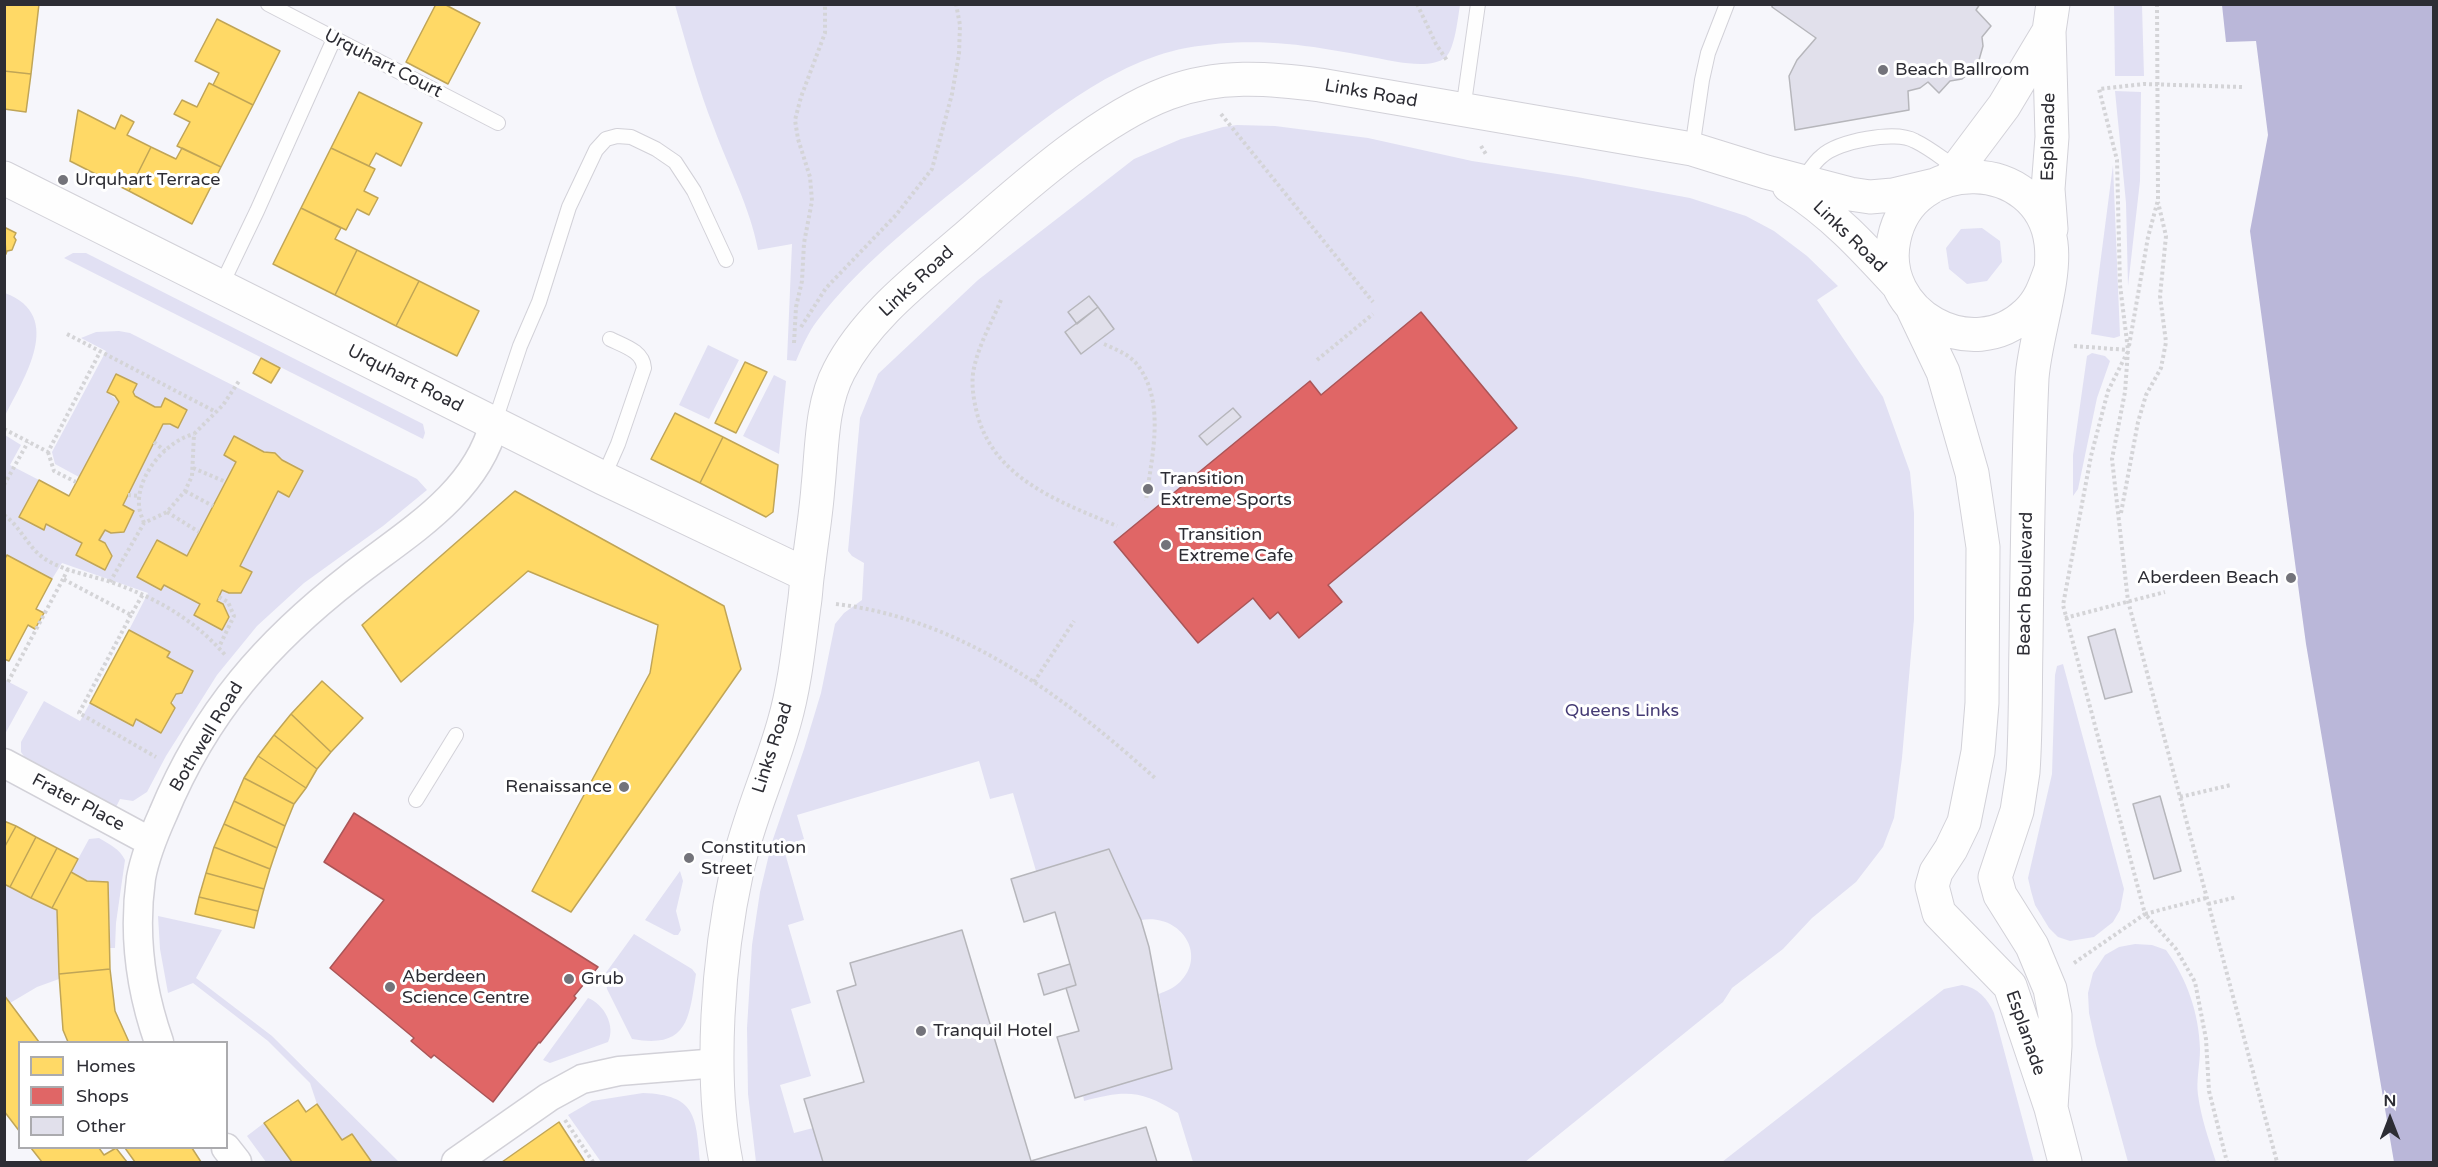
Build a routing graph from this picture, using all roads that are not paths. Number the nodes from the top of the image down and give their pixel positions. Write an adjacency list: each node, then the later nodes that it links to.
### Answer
1 (268, 4): 5 (lane, Urquhart Court)
2 (1478, 4): 6 (lane)
3 (1727, 4): 8 (lane)
4 (2051, 18): 10 (street, Esplanade); 13 (street, Esplanade)
5 (334, 39): 7 (lane, Urquhart Court); 15 (lane)
6 (1463, 110): 8 (street, Links Road); 20 (street, Links Road)
7 (498, 123)
8 (1692, 149): 9 (street, Links Road)
9 (1767, 172): 12 (street, Links Road); 16 (street, Links Road)
10 (1954, 177): 12 (street, Links Road); 12 (lane); 13 (street); 16 (street)
11 (4, 178): 15 (street, Urquhart Road)
12 (1802, 181)
13 (2051, 256): 16 (street); 25 (street, Beach Boulevard)
14 (726, 260): 18 (lane)
15 (220, 286): 18 (street, Urquhart Road)
16 (1905, 297): 28 (street, Esplanade)
17 (610, 339): 19 (lane)
18 (494, 424): 19 (street, Urquhart Road); 24 (street, Bothwell Road)
19 (603, 478): 20 (street, Urquhart Road)
20 (806, 588): 27 (street, Links Road)
21 (456, 735): 23 (lane)
22 (4, 763): 24 (street, Frater Place)
23 (416, 800)
24 (151, 842): 26 (street, Bothwell Road)
25 (2000, 895): 28 (street, Esplanade)
26 (159, 1041)
27 (718, 1064): 31 (street); 32 (street, Links Road)
28 (2051, 1108): 33 (street, Esplanade)
29 (227, 1149): 30 (street)
30 (237, 1162)
31 (456, 1162)
32 (726, 1162)
33 (2065, 1162)

